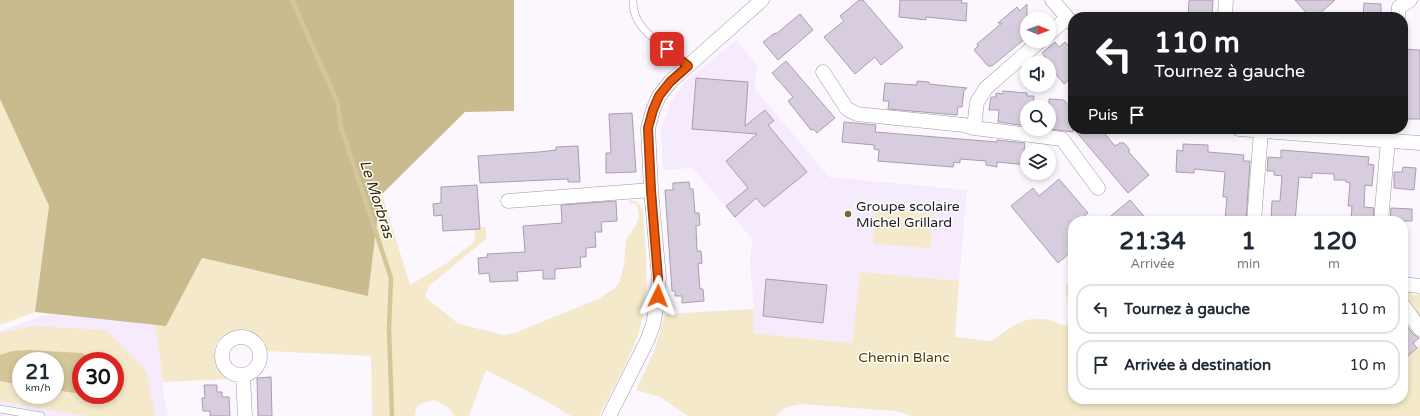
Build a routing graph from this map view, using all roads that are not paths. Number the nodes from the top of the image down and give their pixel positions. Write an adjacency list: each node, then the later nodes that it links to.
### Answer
1 (633, 0): 12 (lane)
2 (762, 0): 12 (street)
3 (1052, 0): 8 (street)
4 (1226, 0): 6 (street)
5 (1410, 0): 7 (street)
6 (1225, 12)
7 (1398, 12)
8 (1068, 19)
9 (1068, 22): 10 (street)
10 (1056, 30)
11 (1032, 48): 14 (street)
12 (688, 66): 20 (street)
13 (823, 72): 14 (street)
14 (974, 128): 19 (street)
15 (1261, 134): 22 (street)
16 (1357, 134): 17 (street)
17 (1389, 135): 18 (street); 23 (street)
18 (1420, 143)
19 (1098, 188)
20 (651, 190): 21 (street); 32 (street)
21 (508, 201)
22 (1254, 216)
23 (1381, 216)
24 (1408, 285): 25 (street)
25 (1420, 287)
26 (1408, 312): 27 (street)
27 (1420, 329)
28 (243, 376): 31 (street)
29 (0, 409): 30 (lane)
30 (41, 416)
31 (245, 416)
32 (609, 416)

